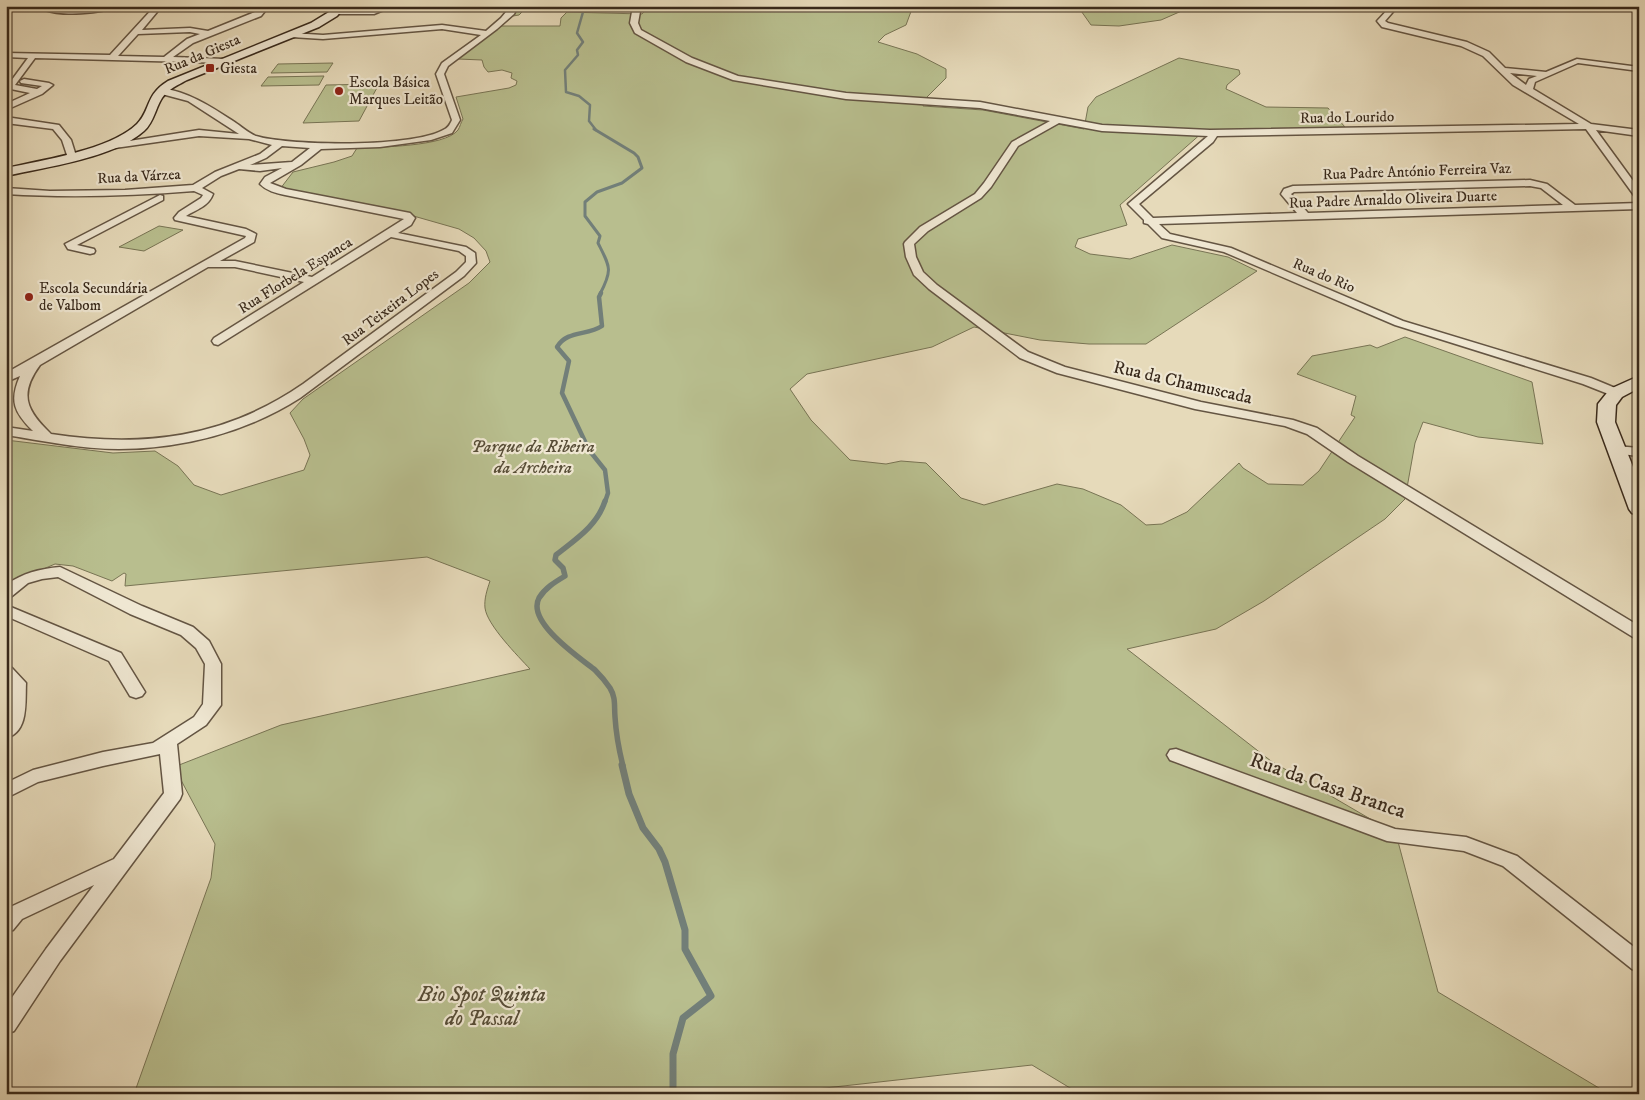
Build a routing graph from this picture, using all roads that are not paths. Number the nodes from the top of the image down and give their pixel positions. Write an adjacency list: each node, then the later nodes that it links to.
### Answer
1 (49, 6): 2 (street)
2 (113, 6)
3 (158, 6): 10 (street)
4 (266, 6): 12 (street)
5 (390, 6): 9 (street)
6 (514, 6): 11 (street)
7 (637, 6): 26 (street, Rua do Lourido)
8 (1395, 6): 20 (street)
9 (338, 9): 13 (street, Rua da Giesta)
10 (136, 32): 12 (street); 16 (street)
11 (486, 33): 13 (street); 32 (street)
12 (208, 34): 17 (street)
13 (292, 35): 18 (street, Rua da Giesta)
14 (6, 55): 15 (street)
15 (33, 56): 16 (street); 24 (street)
16 (113, 57): 17 (street)
17 (166, 59): 18 (street)
18 (225, 61): 23 (street, Rua da Giesta)
19 (1639, 69): 21 (street)
20 (1503, 70): 21 (street); 22 (street)
21 (1544, 74): 22 (street)
22 (1528, 90): 27 (street)
23 (162, 91): 30 (street); 33 (street, Rua da Giesta)
24 (6, 106)
25 (6, 120): 34 (street)
26 (1056, 121): 28 (street, Rua do Lourido); 64 (street, Rua da Chamuscada)
27 (1589, 126): 28 (street, Rua do Lourido); 29 (street, Rua do Lourido); 41 (street)
28 (1210, 133): 47 (street, Rua do Rio)
29 (1639, 133)
30 (250, 137): 31 (street); 33 (street)
31 (280, 143): 32 (street); 36 (street)
32 (319, 146): 35 (street)
33 (104, 148): 34 (street, Rua da Giesta)
34 (71, 156): 37 (street, Rua da Giesta)
35 (298, 163): 36 (street, Rua da Várzea); 48 (street)
36 (238, 166): 38 (street, Rua da Várzea)
37 (6, 172)
38 (195, 188): 40 (street, Rua da Várzea); 50 (street)
39 (6, 190): 40 (street, Rua da Várzea)
40 (125, 193): 45 (street)
41 (1639, 196)
42 (160, 198): 45 (street)
43 (1639, 206): 44 (street, Rua Padre Arnaldo Oliveira Duarte)
44 (1573, 208): 46 (street, Rua Padre Arnaldo Oliveira Duarte); 46 (street, Rua Padre António Ferreira Vaz)
45 (138, 209): 49 (street)
46 (1305, 216): 47 (street, Rua Padre Arnaldo Oliveira Duarte)
47 (1148, 221): 56 (street, Rua do Rio)
48 (389, 234): 51 (street, Rua Florbela Espanca); 58 (street, Rua Teixeira Lopes)
49 (90, 251)
50 (205, 264): 51 (street); 53 (street)
51 (313, 281): 52 (street, Rua Florbela Espanca)
52 (218, 341)
53 (34, 363): 54 (street); 58 (street)
54 (6, 378)
55 (1639, 381): 56 (street)
56 (1616, 393): 59 (street)
57 (6, 431): 58 (street, Rua Teixeira Lopes)
58 (46, 438)
59 (1616, 450): 60 (street); 61 (street)
60 (1639, 452)
61 (1639, 509)
62 (6, 592): 68 (street)
63 (6, 610): 66 (street)
64 (1639, 633)
65 (6, 672): 67 (street)
66 (136, 692)
67 (6, 732)
68 (168, 742): 70 (street); 71 (street)
69 (1176, 756): 73 (street, Rua da Casa Branca)
70 (6, 791)
71 (122, 863): 72 (street); 74 (street)
72 (6, 924)
73 (1639, 963)
74 (6, 1024)

